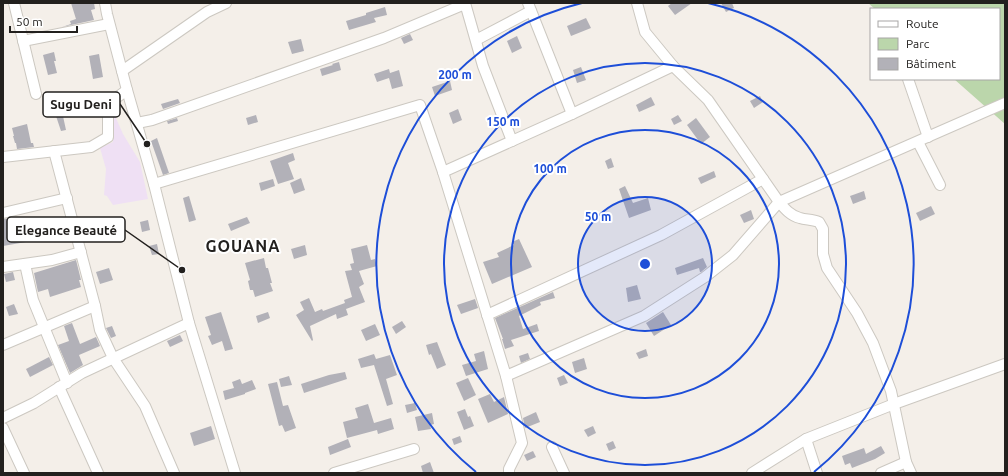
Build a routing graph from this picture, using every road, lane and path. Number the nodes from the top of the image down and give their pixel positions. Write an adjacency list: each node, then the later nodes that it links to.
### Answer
1 (14, 3): 9 (street)
2 (105, 3): 7 (street)
3 (226, 3): 11 (street)
4 (465, 3): 8 (street); 17 (street)
5 (637, 3): 10 (street)
6 (529, 7): 8 (street); 16 (street)
7 (110, 24): 9 (street); 11 (street)
8 (476, 40): 19 (street)
9 (23, 41): 14 (street)
10 (673, 66): 16 (street); 24 (street)
11 (122, 71): 13 (street)
12 (908, 80): 18 (street)
13 (127, 90): 17 (street); 21 (street)
14 (36, 94)
15 (1005, 103): 18 (street)
16 (572, 114): 19 (street)
17 (137, 123): 25 (street)
18 (928, 137): 20 (street)
19 (512, 141): 23 (street)
20 (918, 142): 26 (street); 28 (street)
21 (54, 151): 22 (street); 27 (street)
22 (3, 157)
23 (443, 172): 25 (street); 34 (street)
24 (762, 178): 28 (street); 34 (street)
25 (154, 184): 35 (street)
26 (940, 185)
27 (67, 198): 29 (street); 30 (street)
28 (779, 202): 40 (street); 42 (street)
29 (3, 212)
30 (81, 252): 31 (street); 33 (street)
31 (25, 264): 32 (street); 36 (street)
32 (3, 267)
33 (95, 306): 36 (street); 38 (street)
34 (487, 315): 40 (street)
35 (189, 322): 38 (street); 53 (street)
36 (44, 328): 37 (street); 41 (street)
37 (3, 345)
38 (113, 358): 41 (street); 52 (street)
39 (1005, 364): 42 (street)
40 (506, 376): 49 (street)
41 (63, 385): 43 (street); 51 (street)
42 (894, 404): 45 (street); 48 (street)
43 (3, 418)
44 (3, 428): 50 (street)
45 (806, 439): 56 (street); 57 (street)
46 (552, 447): 55 (street)
47 (414, 449): 54 (street)
48 (906, 462): 58 (street); 59 (street)
49 (507, 472)
50 (24, 473)
51 (98, 473)
52 (174, 473)
53 (235, 473)
54 (334, 473)
55 (564, 473)
56 (752, 473)
57 (817, 473)
58 (881, 473)
59 (911, 473)

